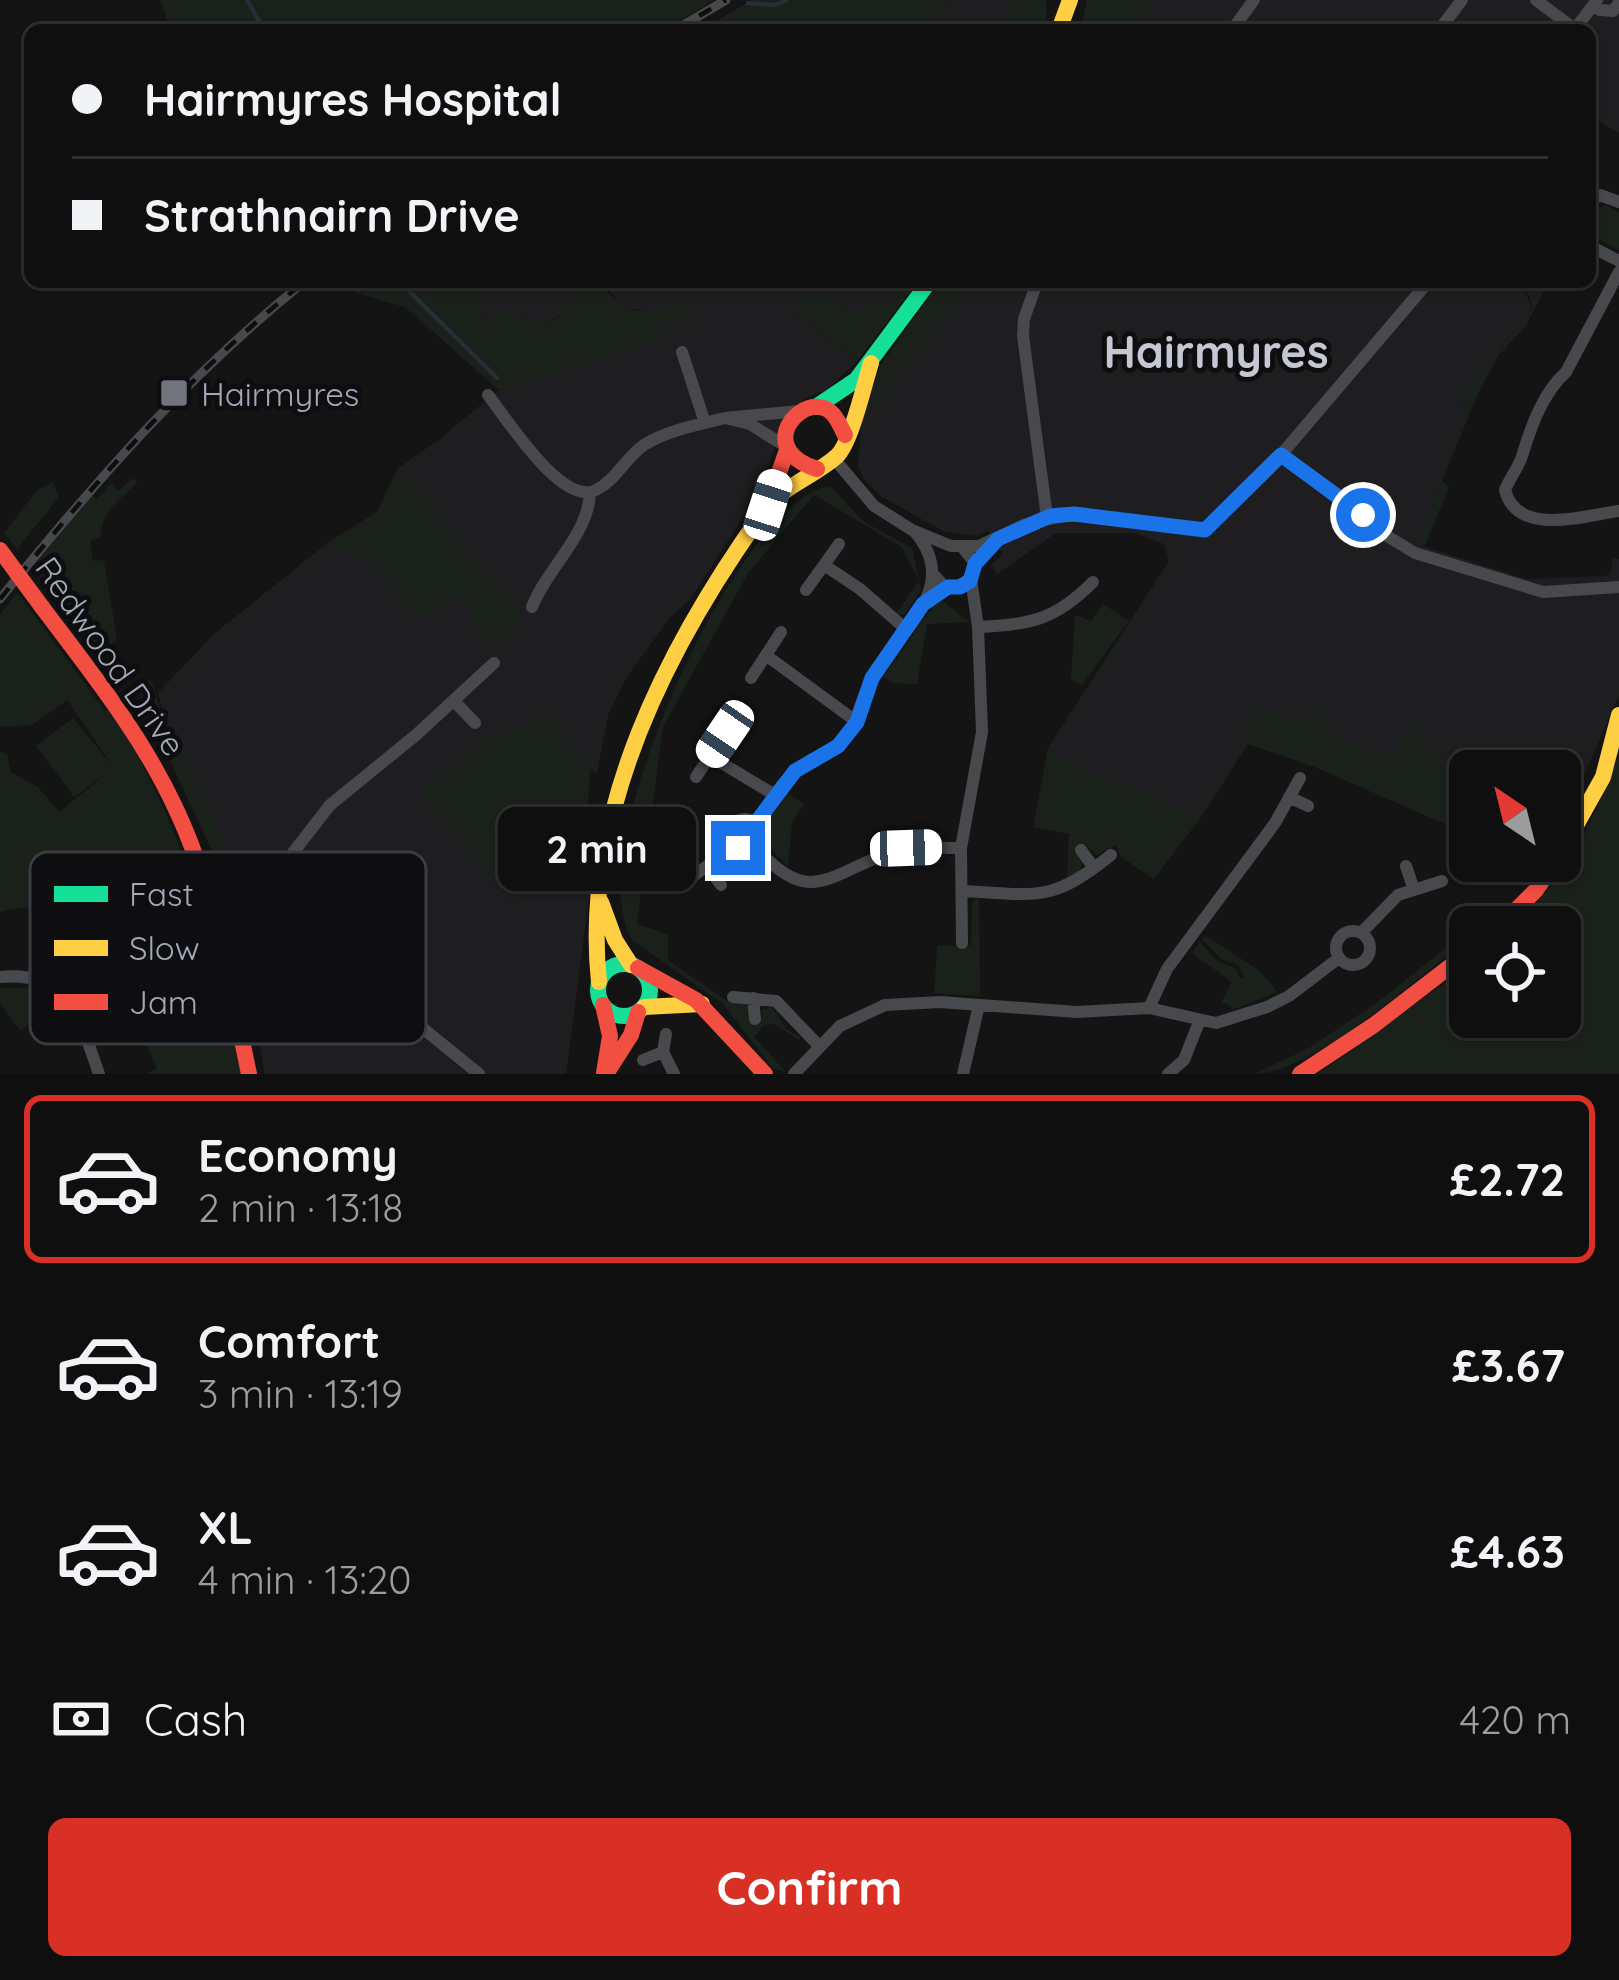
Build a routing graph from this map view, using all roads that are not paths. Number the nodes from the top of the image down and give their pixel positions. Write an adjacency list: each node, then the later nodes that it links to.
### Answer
1 (1255, 0): 6 (street)
2 (1462, 0): 7 (street)
3 (1536, 0): 8 (street)
4 (1595, 3): 5 (street)
5 (1619, 3)
6 (1237, 24)
7 (1444, 24)
8 (1568, 24)
9 (1619, 272): 26 (street)
10 (924, 288): 14 (main road)
11 (1035, 288): 27 (street)
12 (1423, 288): 21 (street)
13 (682, 352): 18 (street)
14 (871, 363): 16 (main road); 19 (main road)
15 (488, 395): 24 (street)
16 (807, 409): 17 (street); 19 (main road); 20 (main road)
17 (725, 418): 18 (street); 20 (street)
18 (705, 423): 24 (street)
19 (845, 436): 22 (main road)
20 (786, 448): 23 (main road); 25 (main road)
21 (1281, 455): 27 (street); 38 (street)
22 (836, 460): 23 (main road); 28 (street)
23 (817, 469): 25 (main road)
24 (590, 493): 43 (street)
25 (768, 505): 80 (main road)
26 (1619, 511)
27 (1047, 517): 29 (street)
28 (912, 530): 31 (street); 35 (street)
29 (998, 539): 31 (street); 33 (street)
30 (839, 544): 34 (street)
31 (957, 547): 33 (street); 35 (street)
32 (0, 550): 68 (main road, Redwood Drive, bridge)
33 (975, 564): 36 (street)
34 (824, 566): 40 (street); 46 (street)
35 (934, 568): 39 (street); 42 (street)
36 (971, 579): 39 (street); 45 (street)
37 (1093, 582): 41 (street)
38 (1619, 587)
39 (951, 588): 42 (street); 45 (street)
40 (806, 590)
41 (1074, 601): 44 (street); 45 (street)
42 (923, 604): 46 (street)
43 (532, 607)
44 (1090, 613)
45 (977, 620): 66 (street)
46 (907, 630): 53 (street)
47 (781, 632): 48 (street)
48 (766, 656): 50 (street); 53 (street)
49 (494, 663): 51 (street)
50 (751, 678)
51 (454, 701): 54 (street); 69 (street)
52 (1619, 715): 62 (main road)
53 (857, 722): 59 (street)
54 (475, 724)
55 (725, 734): 56 (street)
56 (710, 756): 57 (street); 59 (street)
57 (696, 777)
58 (1300, 778): 60 (street)
59 (775, 795): 63 (street)
60 (1289, 797): 61 (street); 95 (street)
61 (1308, 806)
62 (1581, 816)
63 (755, 824): 64 (street); 65 (street)
64 (734, 846): 65 (street); 71 (street)
65 (755, 846): 66 (street)
66 (961, 848): 79 (street)
67 (1082, 850): 73 (street)
68 (194, 852)
69 (294, 852)
70 (1112, 854): 73 (street)
71 (707, 866): 76 (street); 77 (street)
72 (1406, 866): 78 (street)
73 (1094, 868): 79 (street)
74 (1442, 881): 78 (street)
75 (1542, 882): 81 (main road)
76 (684, 883)
77 (721, 885)
78 (1413, 887): 82 (street)
79 (963, 891): 83 (street)
80 (601, 902): 85 (main road); 89 (main road)
81 (1521, 906)
82 (1361, 933): 84 (street); 84 (street)
83 (962, 943)
84 (1339, 958): 98 (street)
85 (634, 966): 89 (main road); 92 (main road); 96 (main road)
86 (1449, 967): 115 (main road)
87 (0, 977): 88 (street)
88 (30, 978)
89 (599, 982): 93 (main road)
90 (733, 997): 91 (street)
91 (753, 998): 97 (street); 103 (street)
92 (702, 1004): 96 (main road); 111 (main road)
93 (603, 1005): 96 (main road); 109 (main road)
94 (979, 1005): 95 (street); 103 (street); 113 (street)
95 (1149, 1007): 98 (street)
96 (641, 1010): 109 (main road)
97 (755, 1019)
98 (1199, 1022): 114 (street)
99 (426, 1031): 108 (street)
100 (666, 1034): 104 (street)
101 (88, 1044): 106 (street)
102 (243, 1044): 107 (main road, Redwood Drive)
103 (819, 1046): 112 (street)
104 (663, 1052): 105 (street); 110 (street)
105 (644, 1060)
106 (98, 1074)
107 (249, 1074)
108 (479, 1074)
109 (605, 1074)
110 (674, 1074)
111 (765, 1074)
112 (794, 1074)
113 (963, 1074)
114 (1168, 1074)
115 (1300, 1074)

